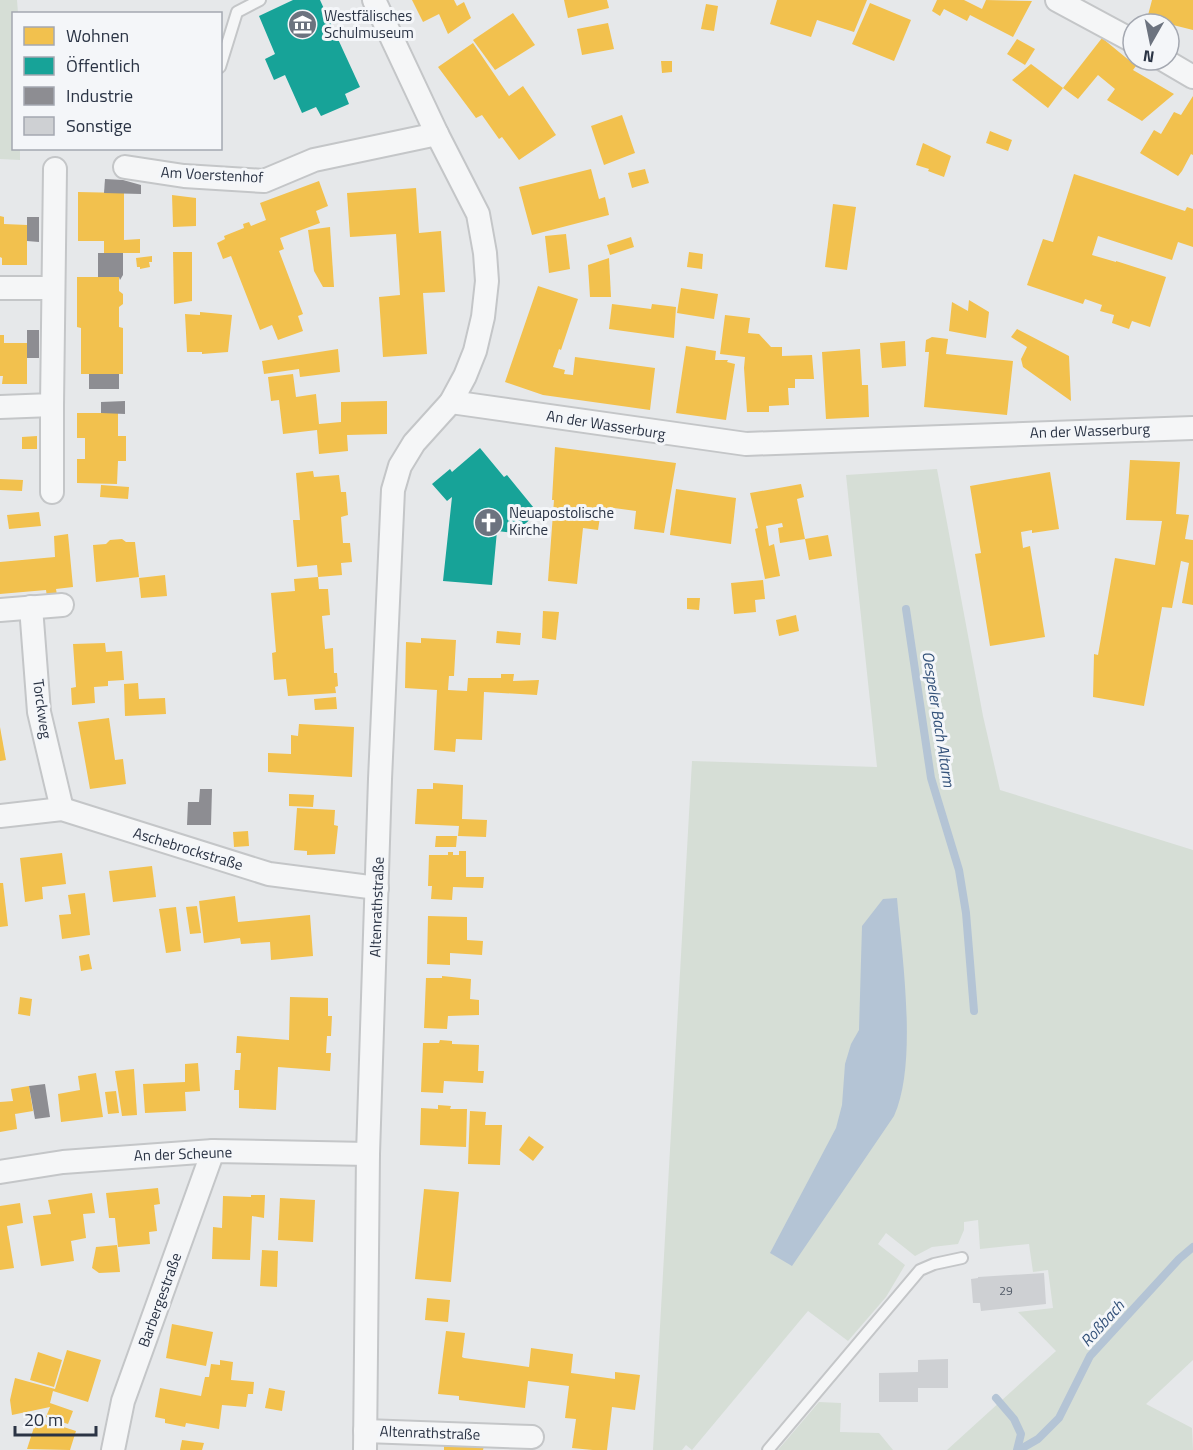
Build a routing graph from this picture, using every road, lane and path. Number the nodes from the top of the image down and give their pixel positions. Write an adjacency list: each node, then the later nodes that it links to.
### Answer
1 (260, 0): 5 (lane)
2 (374, 0): 6 (street)
3 (1057, 0): 4 (street)
4 (1121, 35)
5 (222, 61)
6 (437, 135): 7 (street, Am Voerstenhof); 11 (street)
7 (125, 167)
8 (56, 169): 10 (street)
9 (0, 288): 10 (street)
10 (53, 288): 12 (street)
11 (451, 402): 14 (street, An der Wasserburg); 21 (street, Altenrathstraße)
12 (52, 405): 13 (street); 15 (street)
13 (0, 407)
14 (1193, 428)
15 (52, 492)
16 (62, 605): 17 (street)
17 (31, 607): 18 (street); 19 (street, Torckweg)
18 (0, 609)
19 (62, 809): 20 (street, Aschebrockstraße); 21 (street, Aschebrockstraße)
20 (0, 816)
21 (377, 888): 23 (street, Altenrathstraße)
22 (213, 1151): 23 (street, An der Scheune); 24 (street, An der Scheune); 28 (street, Barbergestraße)
23 (368, 1154): 27 (street, Altenrathstraße)
24 (0, 1172)
25 (962, 1258): 29 (lane)
26 (532, 1437): 27 (street, Altenrathstraße)
27 (365, 1440)
28 (113, 1450)
29 (768, 1450)

